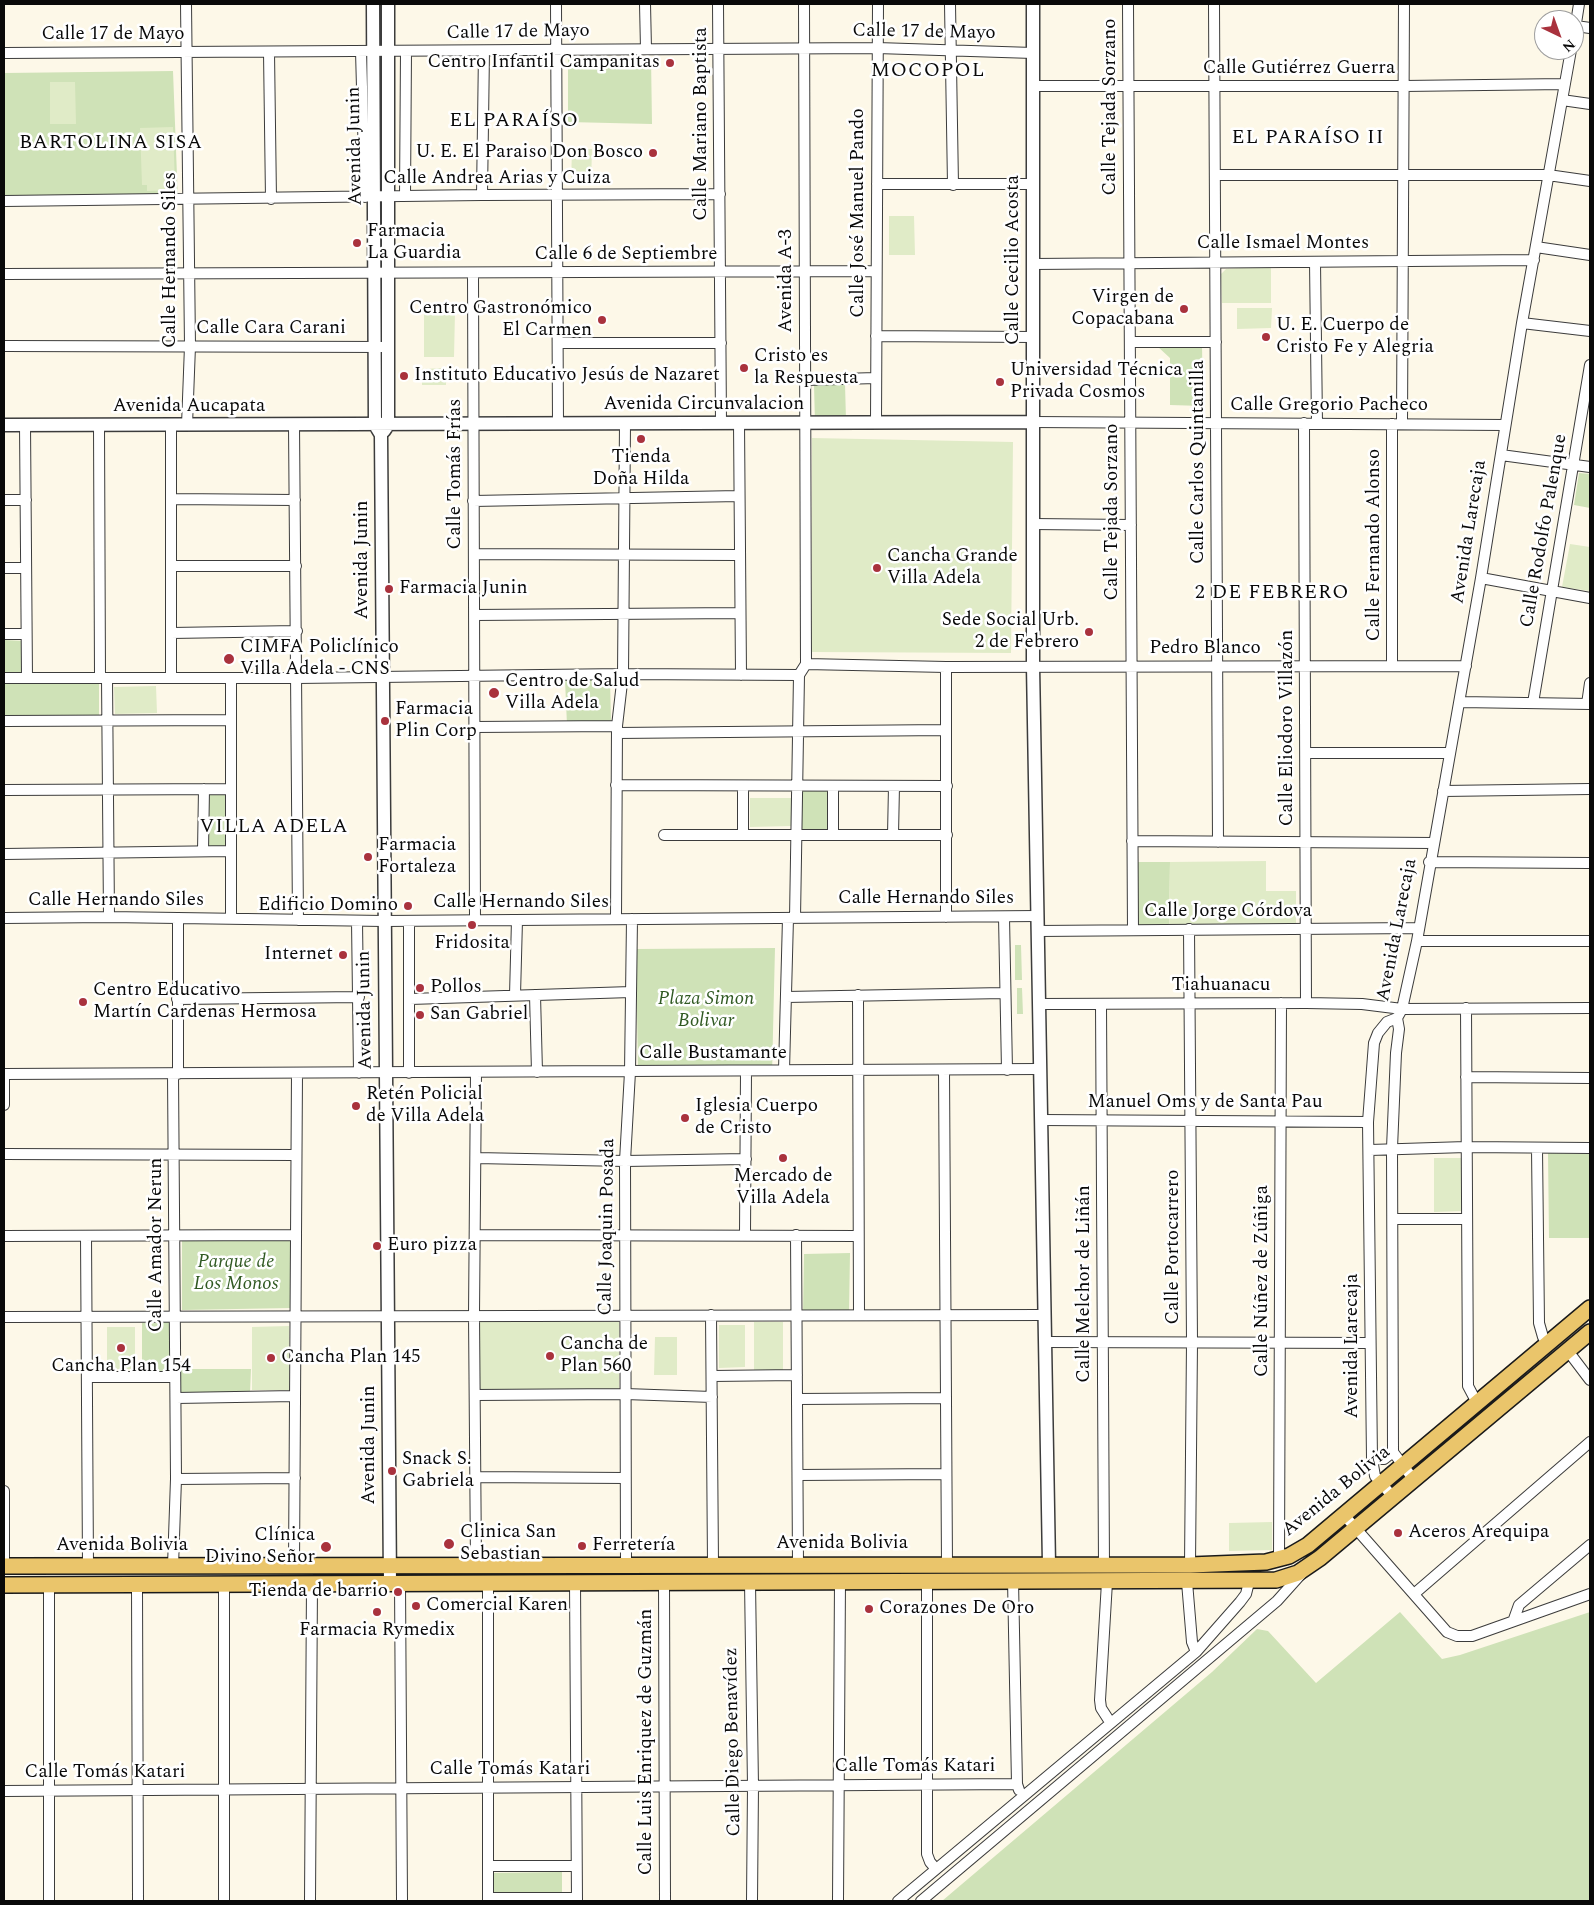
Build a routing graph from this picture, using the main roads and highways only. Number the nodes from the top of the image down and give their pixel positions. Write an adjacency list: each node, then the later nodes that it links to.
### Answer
1 (1590, 1308): 3 (main road, Avenida Bolivia)
2 (1590, 1332): 4 (main road, Avenida Bolivia)
3 (4, 1566)
4 (4, 1586)

